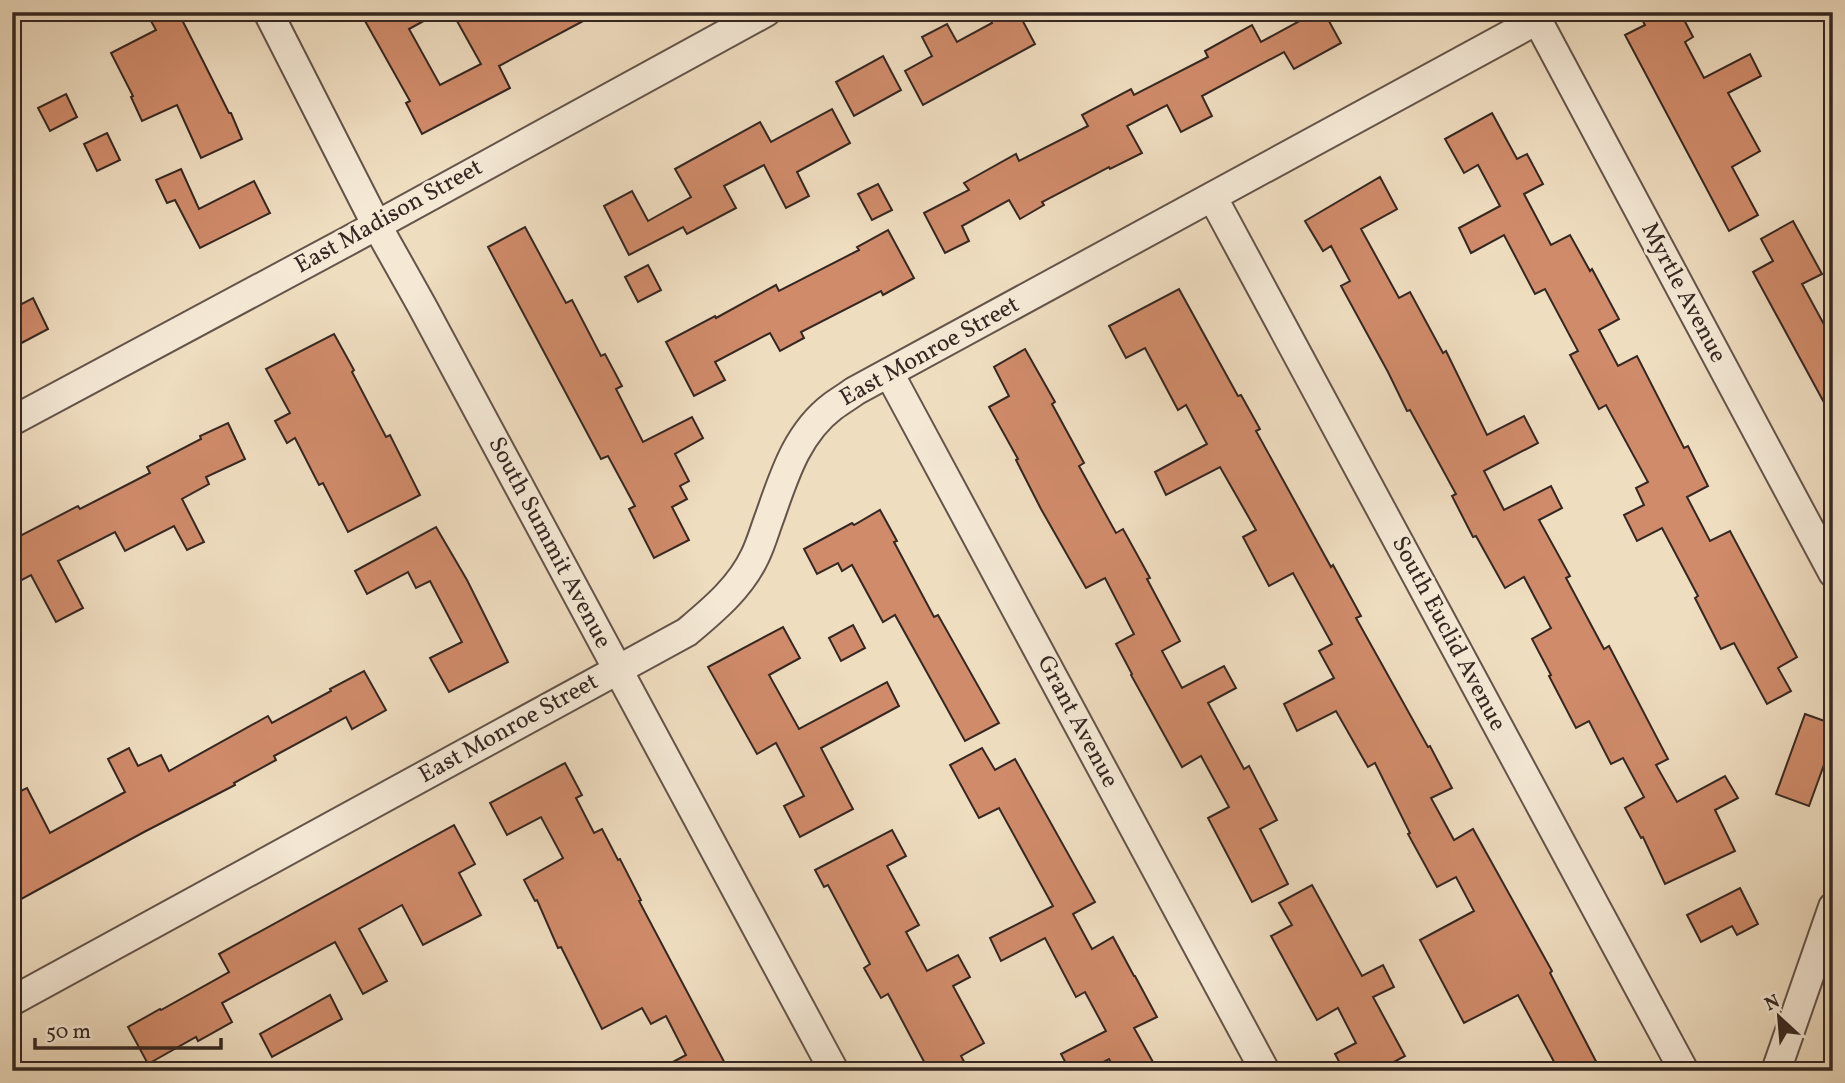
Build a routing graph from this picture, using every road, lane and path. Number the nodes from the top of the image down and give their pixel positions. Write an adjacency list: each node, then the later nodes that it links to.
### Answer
1 (268, 12): 5 (street, South Summit Avenue)
2 (766, 12): 5 (street, East Madison Street)
3 (1535, 16): 4 (street, East Monroe Street); 8 (street, Myrtle Avenue)
4 (1213, 198): 6 (street, East Monroe Street); 14 (street, South Euclid Avenue)
5 (376, 224): 7 (street, East Madison Street); 9 (street, South Summit Avenue)
6 (889, 373): 9 (street, East Monroe Street); 13 (street, Grant Avenue)
7 (12, 421)
8 (1833, 573)
9 (618, 670): 11 (street, East Monroe Street); 12 (street, South Summit Avenue)
10 (1833, 907): 15 (street)
11 (12, 1001)
12 (834, 1071)
13 (1265, 1071)
14 (1684, 1071)
15 (1776, 1071)

